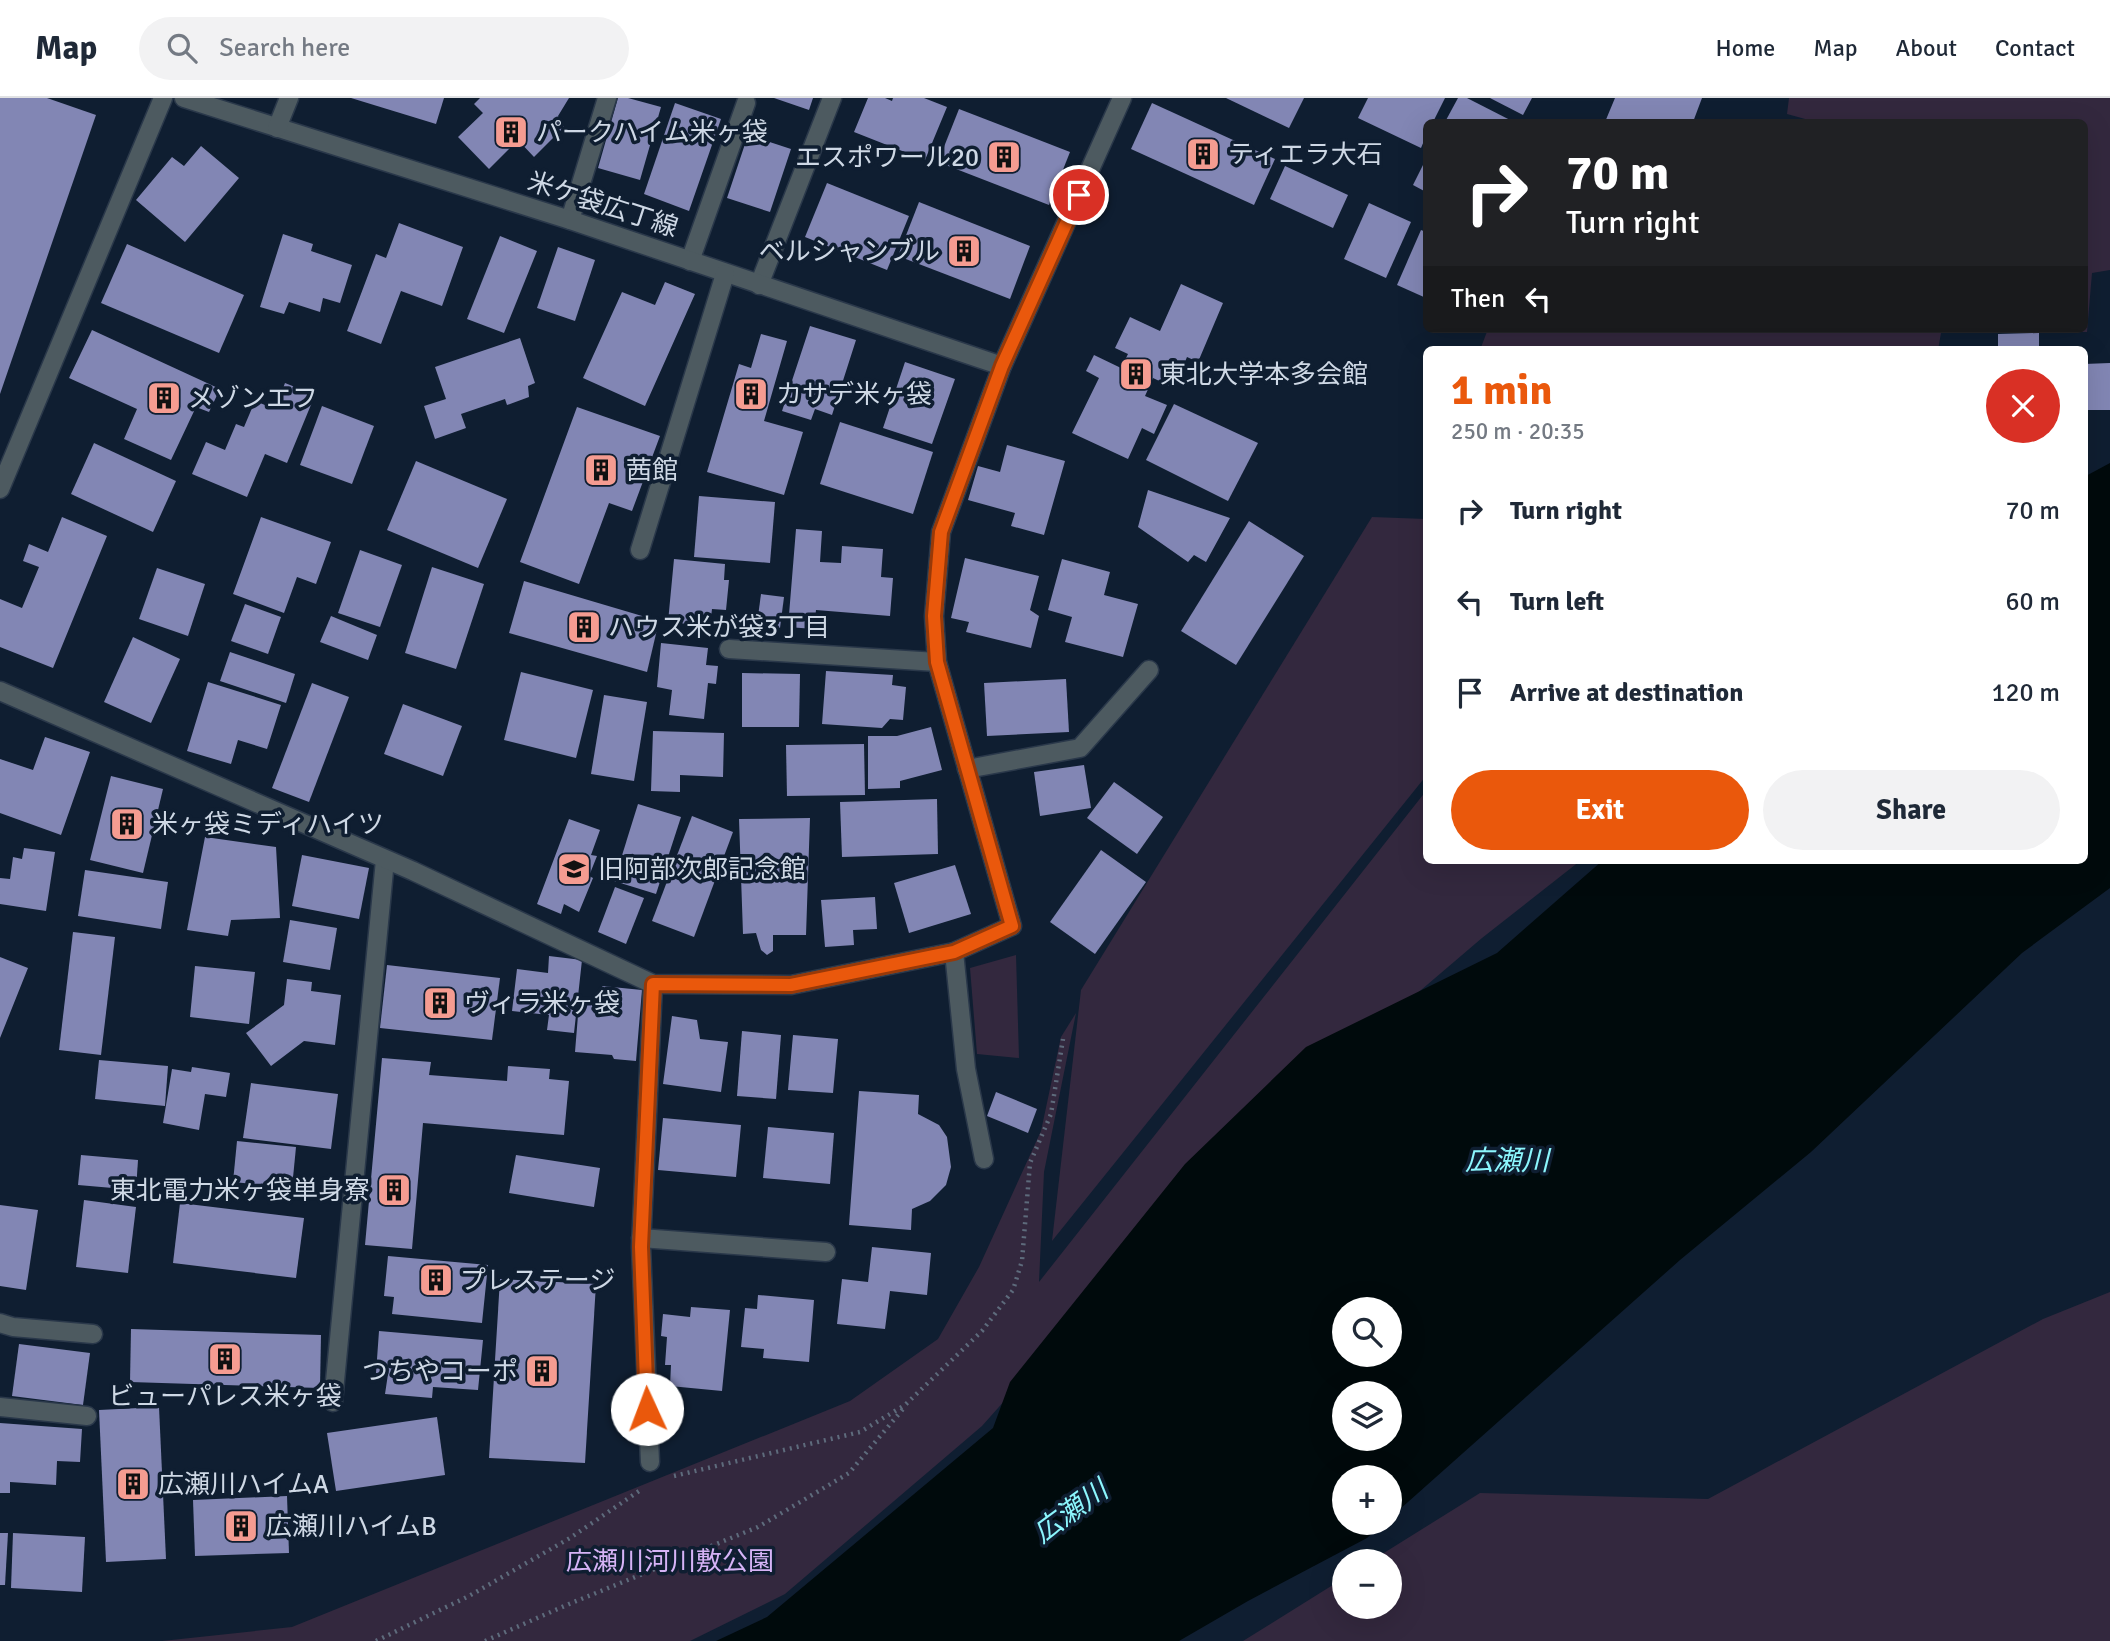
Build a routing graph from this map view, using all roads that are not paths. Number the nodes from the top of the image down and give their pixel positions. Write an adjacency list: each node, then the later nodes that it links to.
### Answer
1 (163, 98): 14 (street)
2 (184, 98): 8 (street, 米ケ袋広丁線)
3 (289, 98): 8 (street)
4 (607, 98): 9 (street)
5 (832, 98): 12 (street)
6 (1122, 98): 13 (street)
7 (746, 103): 10 (street)
8 (277, 128): 9 (street, 米ケ袋広丁線)
9 (570, 220): 10 (street, 米ケ袋広丁線)
10 (690, 261): 11 (street, 米ケ袋広丁線)
11 (725, 274): 12 (street, 米ケ袋広丁線); 15 (street)
12 (760, 285): 13 (street, 米ケ袋広丁線)
13 (1002, 366): 17 (street)
14 (0, 489)
15 (640, 550)
16 (729, 649): 17 (street)
17 (937, 662): 20 (street)
18 (1149, 670): 20 (street)
19 (0, 691): 21 (street)
20 (967, 769): 22 (street)
21 (384, 860): 23 (street); 29 (street)
22 (954, 952): 23 (street); 24 (street)
23 (653, 984): 25 (street)
24 (984, 1159)
25 (641, 1238): 26 (street); 32 (street)
26 (826, 1252)
27 (0, 1323): 28 (street)
28 (93, 1334)
29 (333, 1402)
30 (0, 1407): 31 (street)
31 (87, 1416)
32 (650, 1462)

